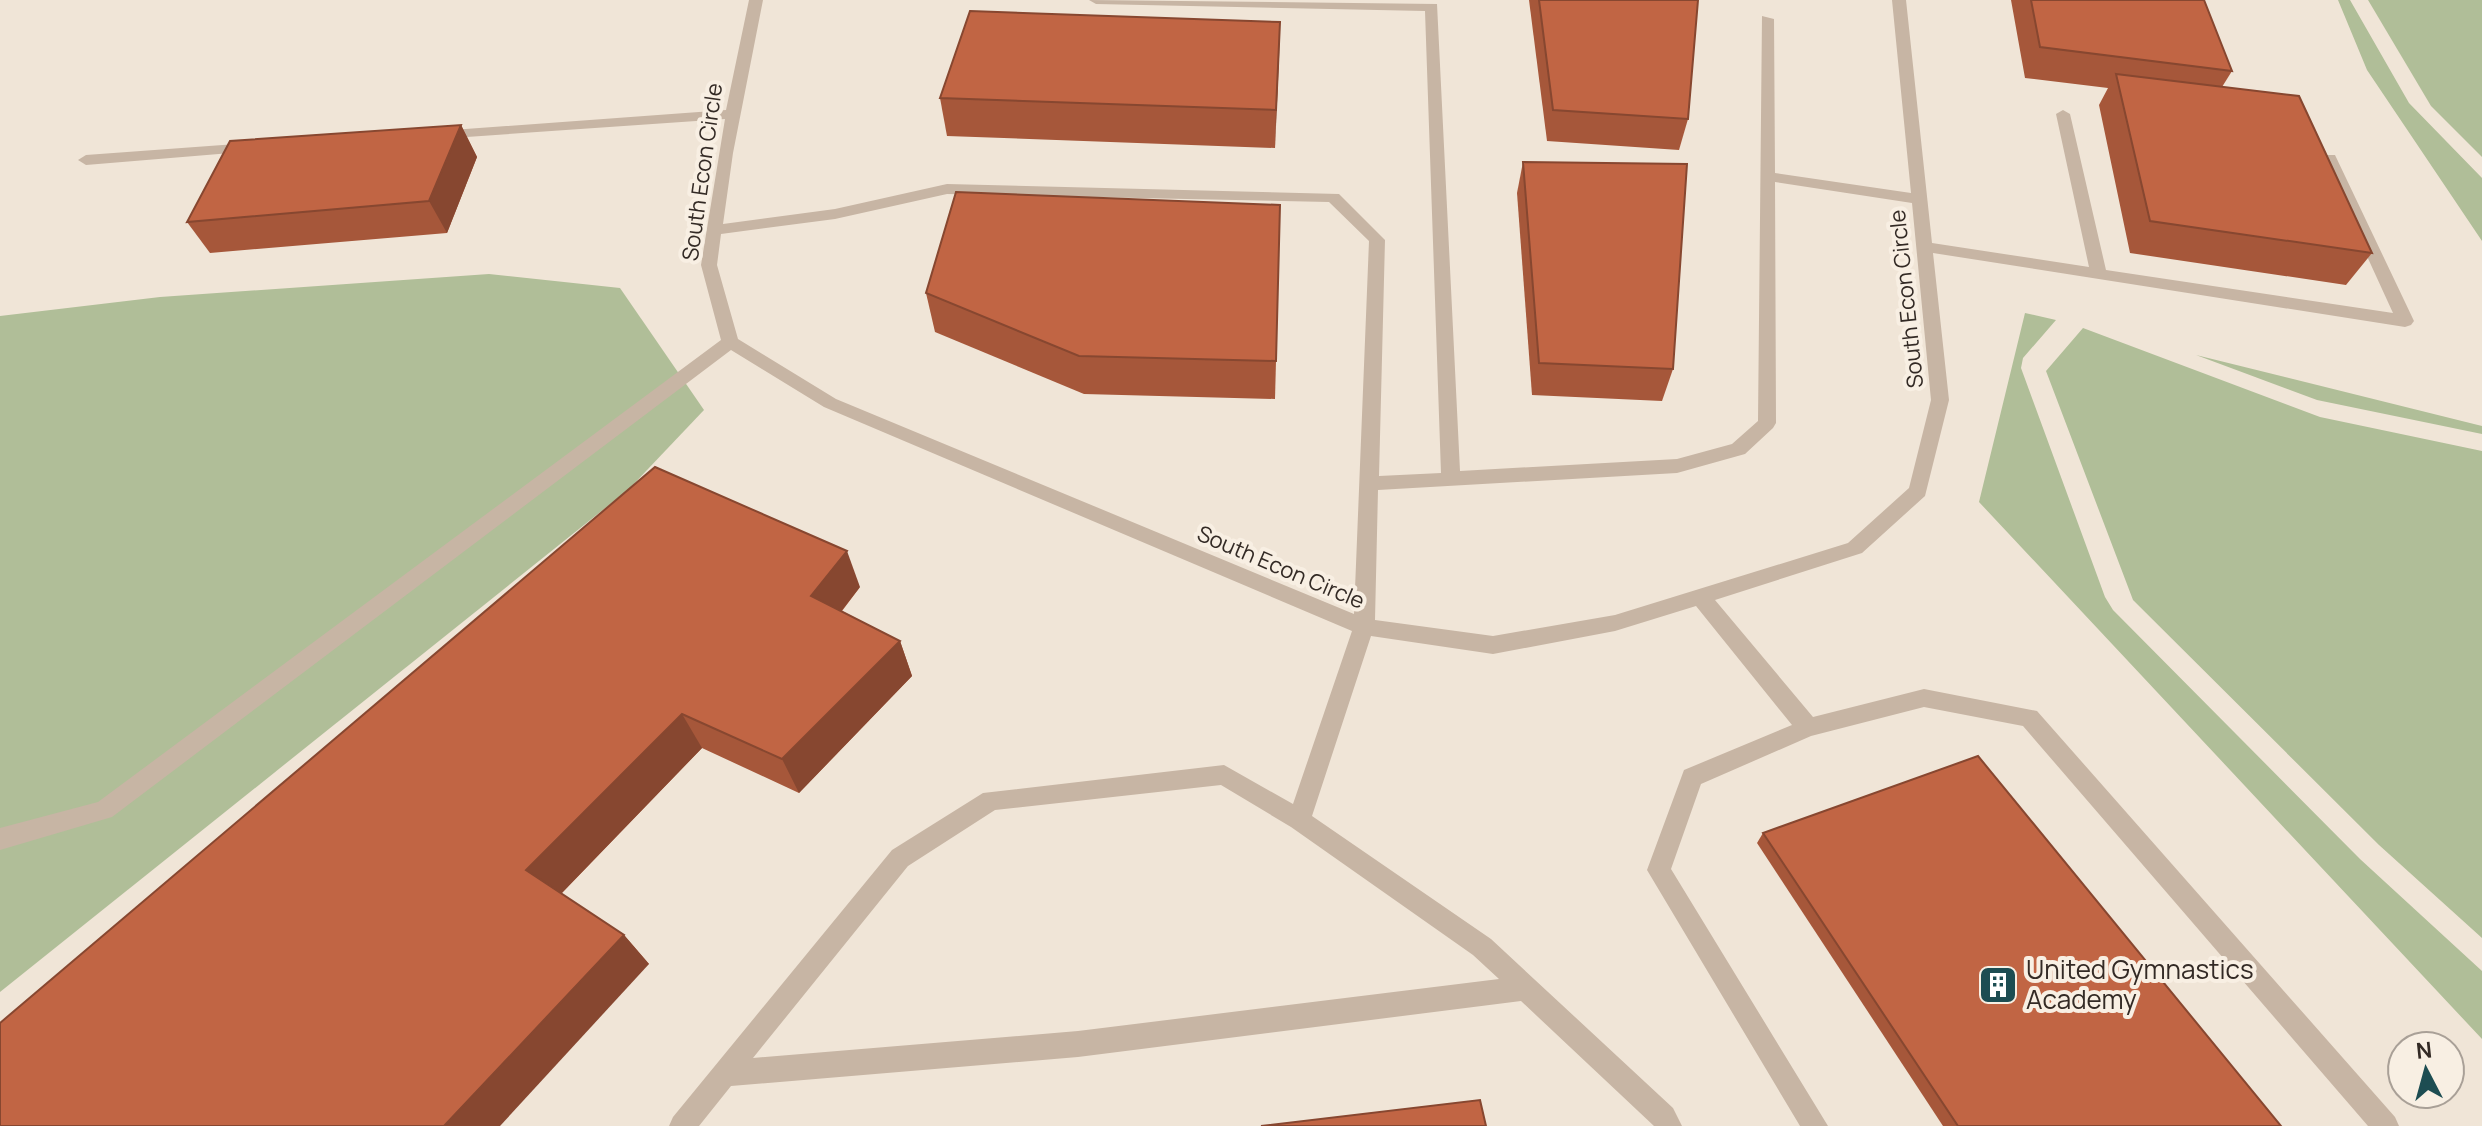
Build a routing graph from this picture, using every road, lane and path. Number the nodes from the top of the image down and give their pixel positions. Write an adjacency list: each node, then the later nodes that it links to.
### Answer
1 (756, 0): 6 (street, South Econ Circle)
2 (1096, 0): 4 (street)
3 (1899, 0): 13 (street, South Econ Circle)
4 (1432, 4): 18 (street)
5 (1767, 19): 12 (street)
6 (733, 114): 8 (street); 14 (street, South Econ Circle)
7 (2063, 114): 16 (street)
8 (417, 136)
9 (260, 147): 11 (street)
10 (2330, 158): 16 (street)
11 (86, 160)
12 (1767, 176): 13 (street); 18 (street)
13 (1920, 199): 15 (street, South Econ Circle)
14 (714, 230): 17 (street, South Econ Circle); 19 (street)
15 (1925, 247): 16 (street); 20 (street, South Econ Circle)
16 (2099, 274)
17 (730, 342): 21 (street, South Econ Circle); 24 (street)
18 (1451, 479): 19 (street)
19 (1369, 484): 21 (street)
20 (1701, 597): 21 (street, South Econ Circle); 22 (street)
21 (1364, 627): 23 (street)
22 (1808, 728): 29 (street); 30 (street)
23 (1299, 820): 25 (street); 26 (street)
24 (0, 839)
25 (1526, 988): 26 (street); 28 (street)
26 (724, 1074): 27 (street)
27 (682, 1126)
28 (1669, 1126)
29 (1815, 1126)
30 (2386, 1126)

